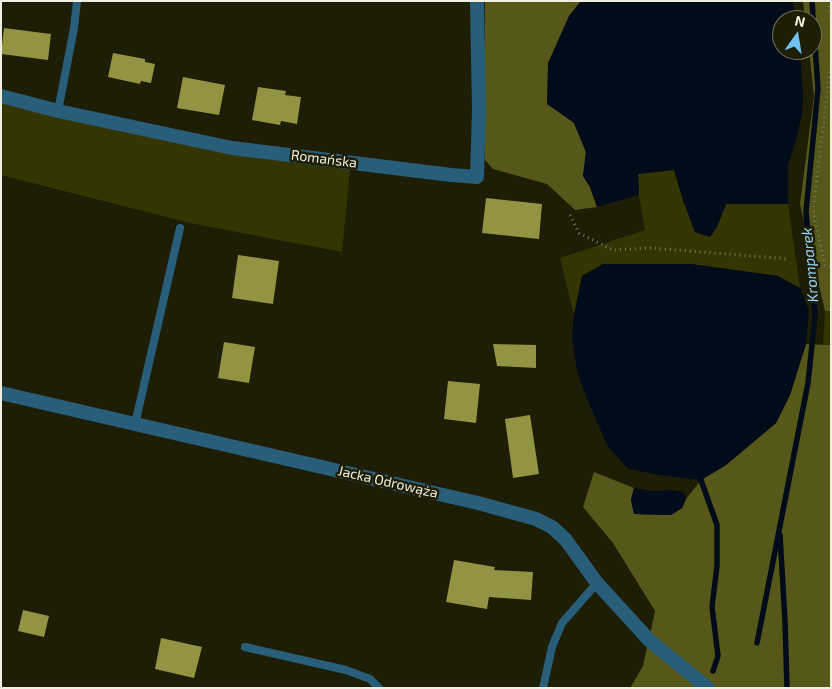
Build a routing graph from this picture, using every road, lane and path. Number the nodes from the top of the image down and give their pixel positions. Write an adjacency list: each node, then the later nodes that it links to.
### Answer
1 (77, 1): 7 (lane)
2 (477, 1): 7 (street, Romańska)
3 (828, 1): 4 (path)
4 (831, 21)
5 (831, 62): 11 (path)
6 (1, 96): 7 (street, Romańska)
7 (58, 110)
8 (570, 215): 10 (path)
9 (180, 228): 13 (lane)
10 (789, 259)
11 (831, 267)
12 (1, 394): 13 (street, Jacka Odrowąża)
13 (136, 424): 14 (street, Jacka Odrowąża)
14 (597, 583): 17 (lane); 18 (street, Jacka Odrowąża)
15 (245, 647): 16 (lane)
16 (378, 688)
17 (543, 688)
18 (708, 688)

